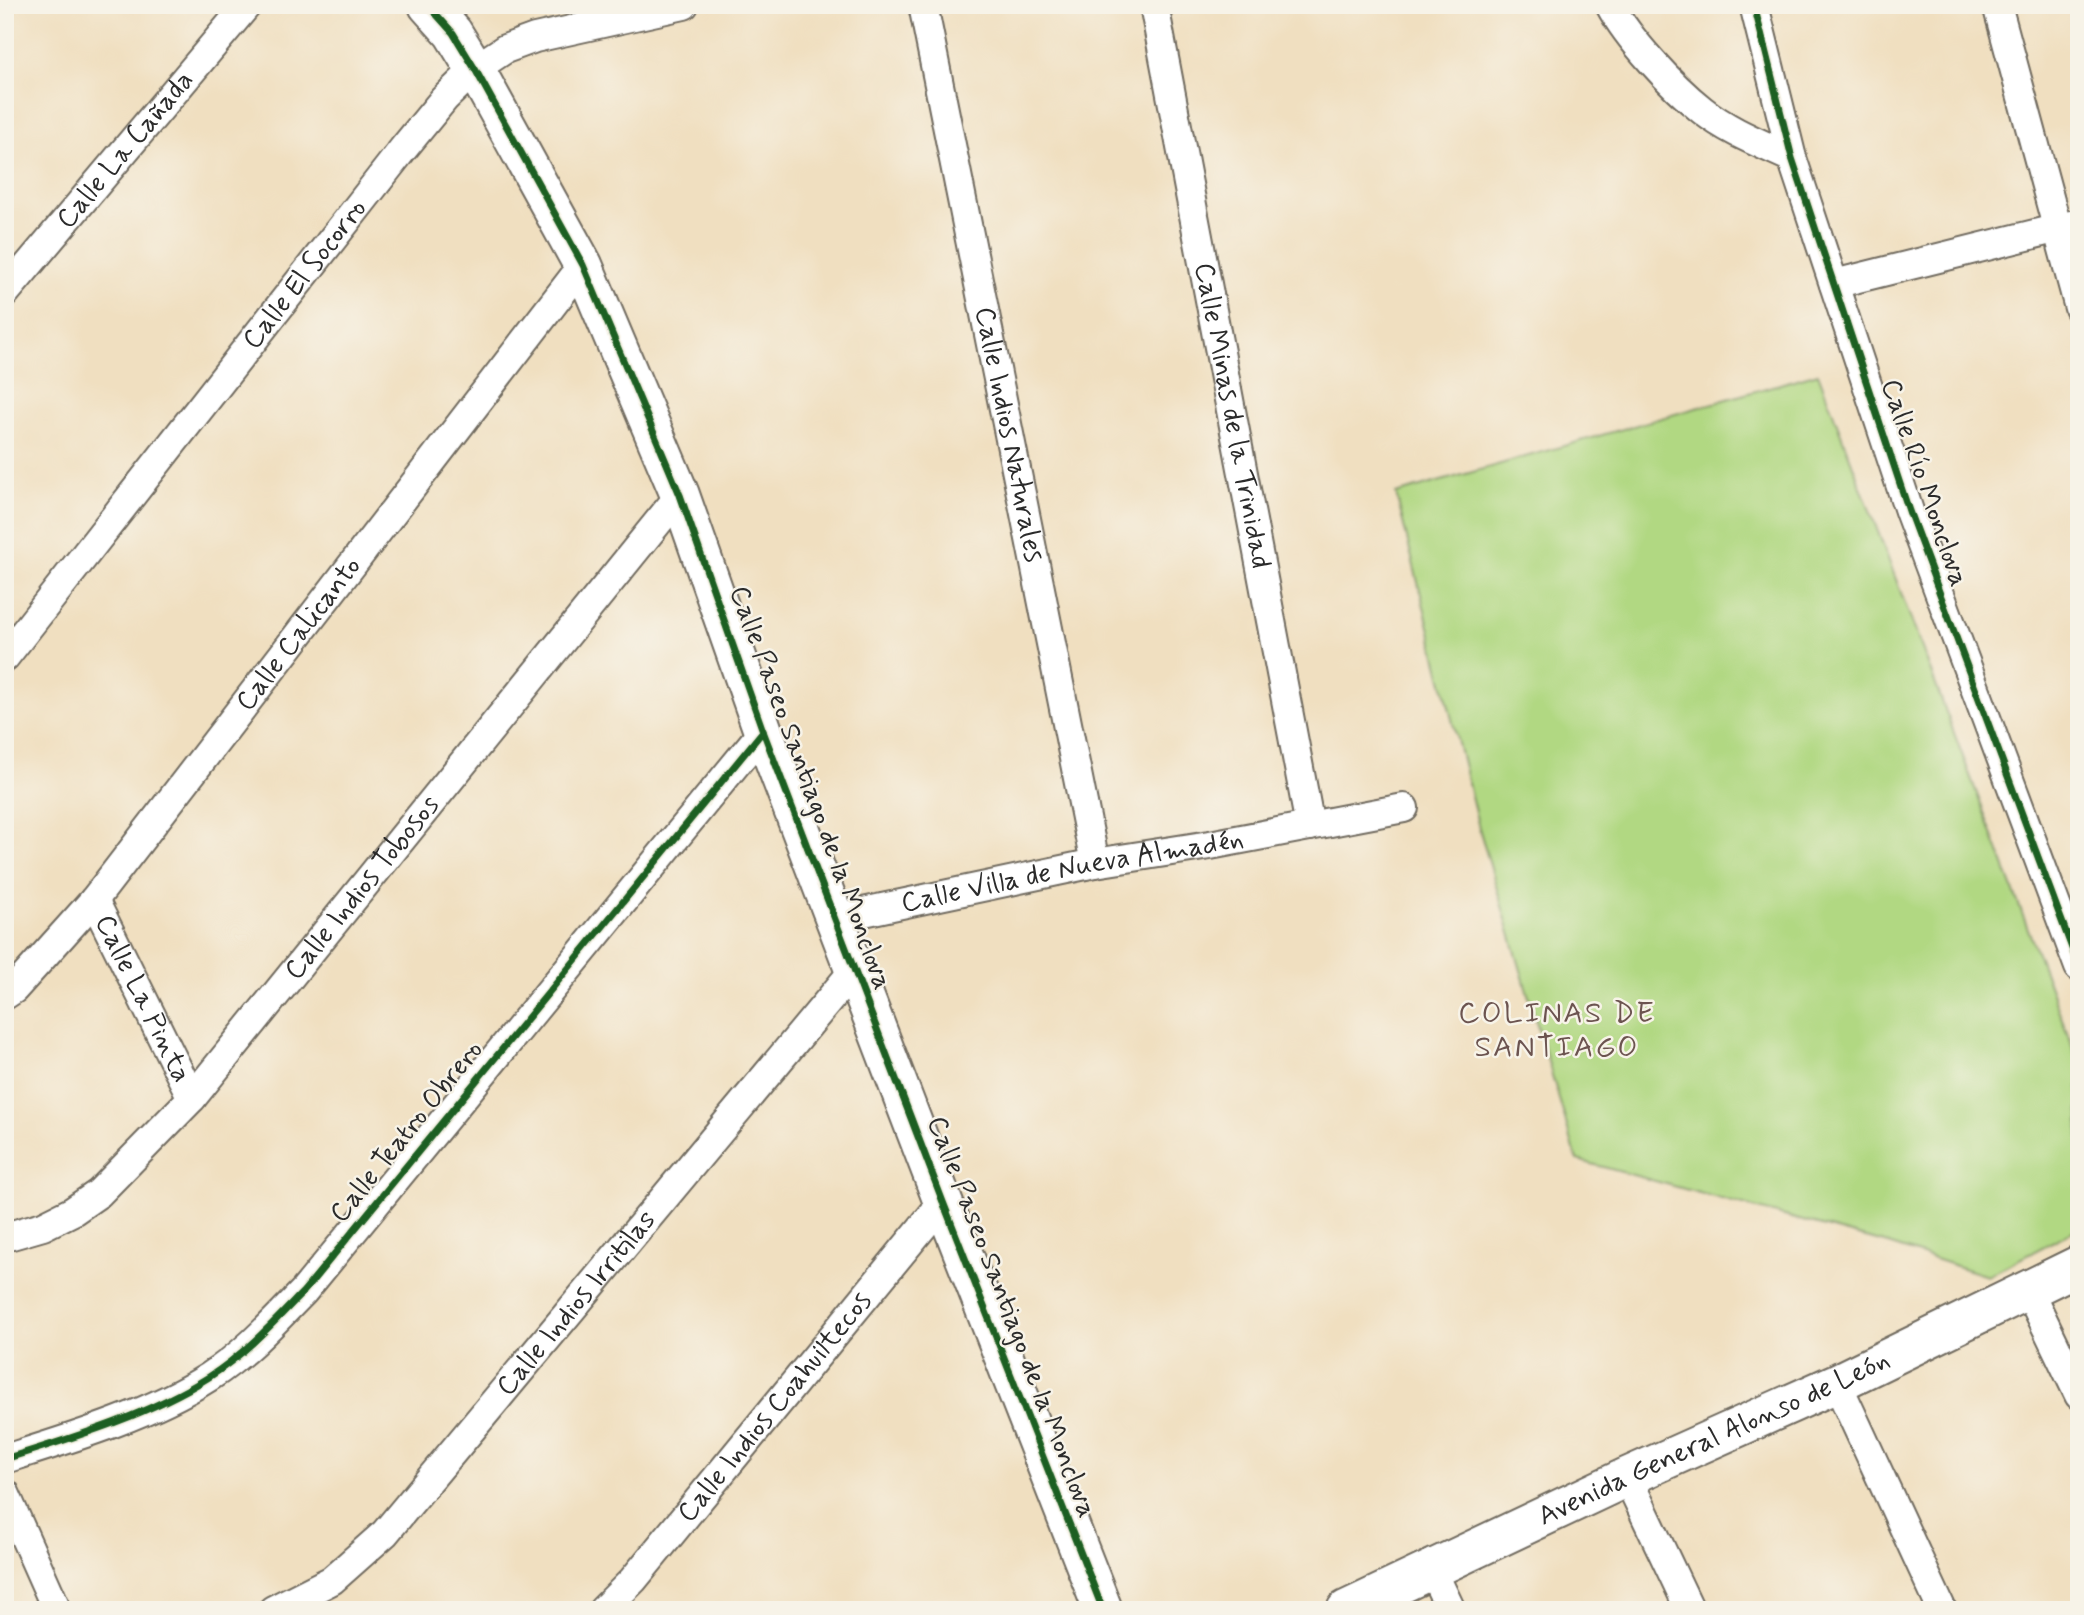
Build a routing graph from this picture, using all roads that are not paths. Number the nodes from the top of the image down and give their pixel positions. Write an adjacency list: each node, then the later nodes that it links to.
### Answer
1 (247, 5): 14 (street, Calle La Cañada)
2 (684, 5): 9 (street, Calle El Socorro)
3 (923, 5): 21 (street, Calle Indios Naturales)
4 (1154, 5): 20 (street, Calle Minas de la Trinidad)
5 (1610, 5): 10 (street)
6 (1754, 5): 10 (street, Calle Río Monclova)
7 (1997, 5): 11 (street)
8 (446, 14): 9 (street, Calle Paseo Santiago de la Monclova)
9 (475, 69): 12 (street, Calle Paseo Santiago de la Monclova); 17 (street, Calle El Socorro)
10 (1792, 158): 13 (street, Calle Río Monclova)
11 (2068, 226): 13 (street); 15 (street)
12 (583, 265): 16 (street, Calle Paseo Santiago de la Monclova); 22 (street, Calle Calicanto)
13 (1834, 284): 24 (street, Calle Río Monclova)
14 (5, 293)
15 (2079, 308)
16 (680, 495): 18 (street, Calle Paseo Santiago de la Monclova); 27 (street, Calle Indios Tobosos)
17 (5, 657)
18 (764, 731): 23 (street, Calle Paseo Santiago de la Monclova); 34 (street, Calle Teatro Obrero)
19 (1404, 808): 20 (street, Calle Villa de Nueva Almadén)
20 (1310, 826): 21 (street, Calle Villa de Nueva Almadén)
21 (1095, 863): 23 (street, Calle Villa de Nueva Almadén)
22 (94, 900): 26 (street, Calle Calicanto); 27 (street, Calle La Pinta)
23 (835, 918): 25 (street, Calle Paseo Santiago de la Monclova)
24 (2079, 967)
25 (855, 969): 28 (street, Calle Paseo Santiago de la Monclova); 39 (street, Calle Indios Irritilas)
26 (5, 995)
27 (192, 1098): 29 (street, Calle Indios Tobosos)
28 (943, 1202): 40 (street, Calle Indios Coahuiltecos); 41 (street, Calle Paseo Santiago de la Monclova)
29 (5, 1237)
30 (2079, 1265): 31 (street, Avenida General Alonso de León)
31 (2028, 1289): 32 (street, Avenida General Alonso de León); 33 (street)
32 (1837, 1382): 35 (street, Avenida General Alonso de León); 45 (street)
33 (2079, 1395)
34 (5, 1459)
35 (1627, 1477): 37 (street, Avenida General Alonso de León); 44 (street)
36 (5, 1493): 38 (street)
37 (1432, 1570): 42 (street, Avenida General Alonso de León); 43 (street)
38 (57, 1610)
39 (273, 1610)
40 (603, 1610)
41 (1103, 1610)
42 (1346, 1610)
43 (1451, 1610)
44 (1690, 1610)
45 (1942, 1610)

